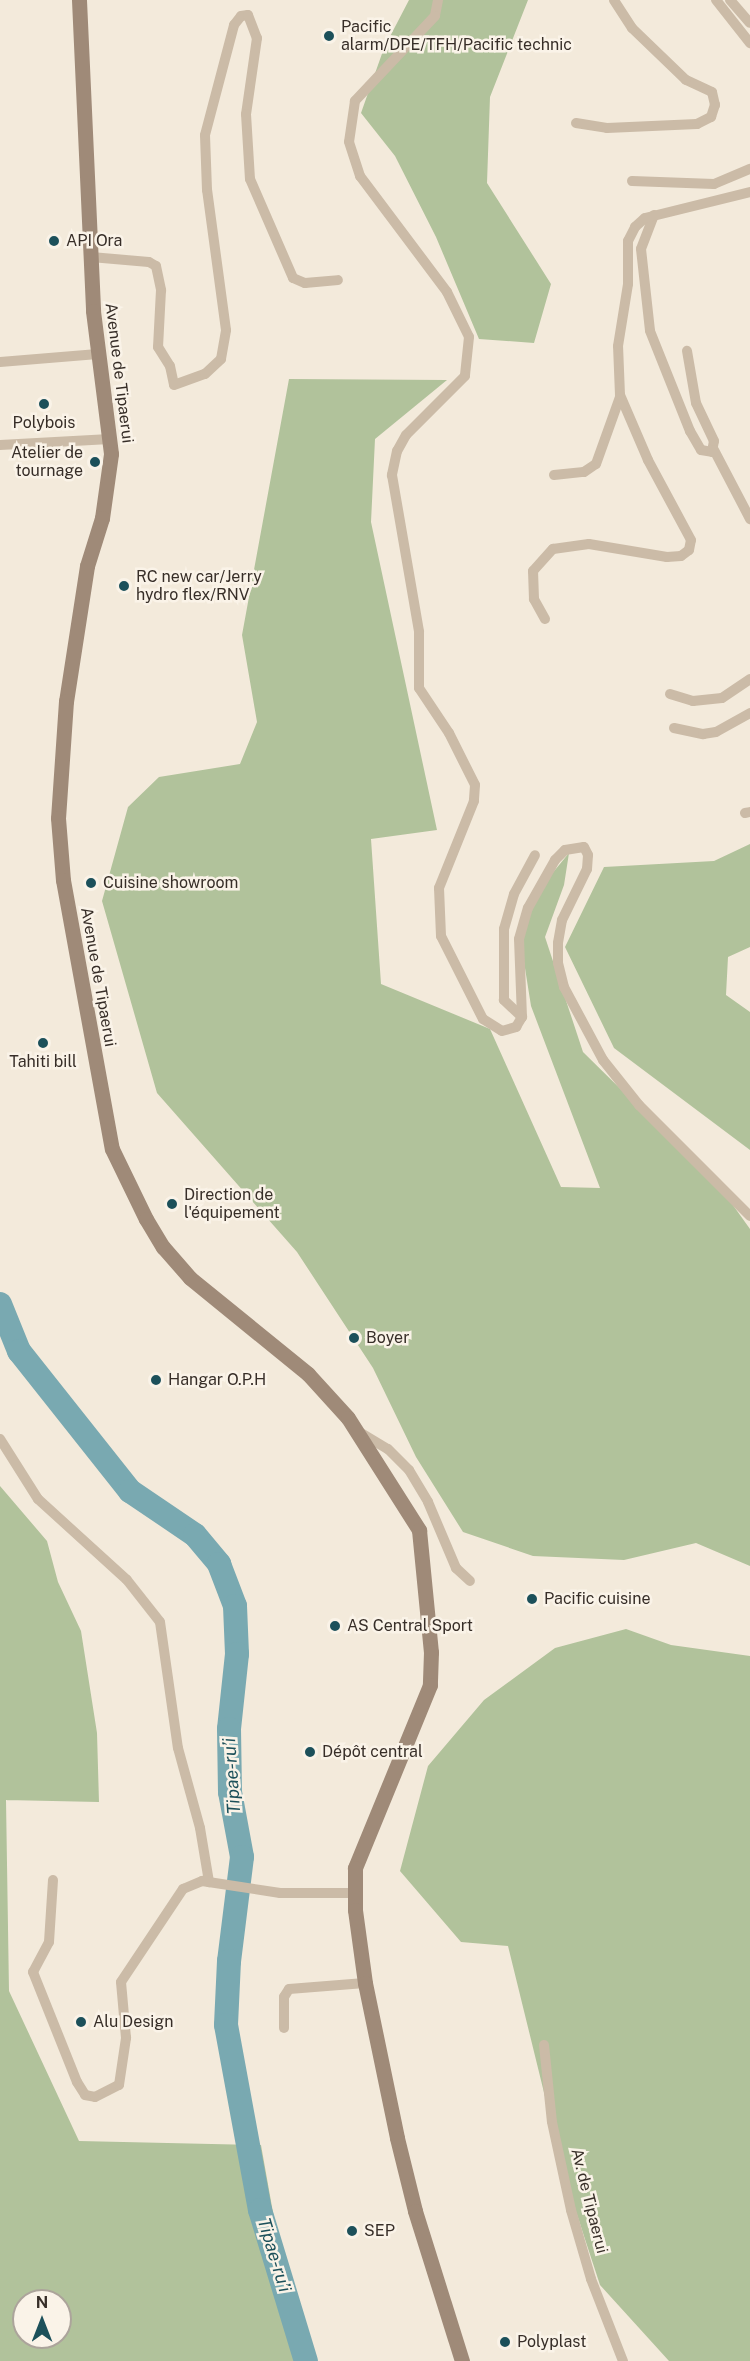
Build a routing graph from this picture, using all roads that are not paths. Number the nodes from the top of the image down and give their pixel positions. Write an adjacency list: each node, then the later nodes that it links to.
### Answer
1 (79, 0): 13 (main road, Avenue de Tipaerui)
2 (438, 0): 30 (street)
3 (614, 0): 8 (street)
4 (716, 0): 7 (street)
5 (730, 0): 6 (street)
6 (750, 23)
7 (750, 43)
8 (576, 123)
9 (750, 169): 10 (street)
10 (633, 181)
11 (750, 192): 12 (street)
12 (654, 215): 18 (street); 21 (street)
13 (91, 257): 14 (street); 16 (main road, Avenue de Tipaerui)
14 (338, 280)
15 (687, 351): 21 (street)
16 (98, 354): 17 (street); 19 (main road, Avenue de Tipaerui)
17 (0, 362)
18 (620, 395): 22 (street); 24 (street)
19 (110, 439): 20 (street); 32 (main road, Avenue de Tipaerui)
20 (0, 445)
21 (714, 450): 23 (street)
22 (554, 475)
23 (750, 519)
24 (545, 619)
25 (750, 679): 26 (street)
26 (670, 694)
27 (750, 713): 28 (street)
28 (674, 728)
29 (535, 855): 30 (street)
30 (522, 1017): 31 (street)
31 (750, 1216)
32 (361, 1433): 34 (street); 37 (main road, Avenue de Tipaerui)
33 (0, 1438): 36 (street)
34 (470, 1581)
35 (53, 1880): 36 (street)
36 (209, 1882): 37 (street)
37 (355, 1893): 38 (main road, Avenue de Tipaerui)
38 (365, 1983): 39 (street); 41 (main road, Avenue de Tipaerui)
39 (284, 2028)
40 (544, 2045): 42 (street, Av. de Tipaerui)
41 (462, 2361)
42 (623, 2361)

